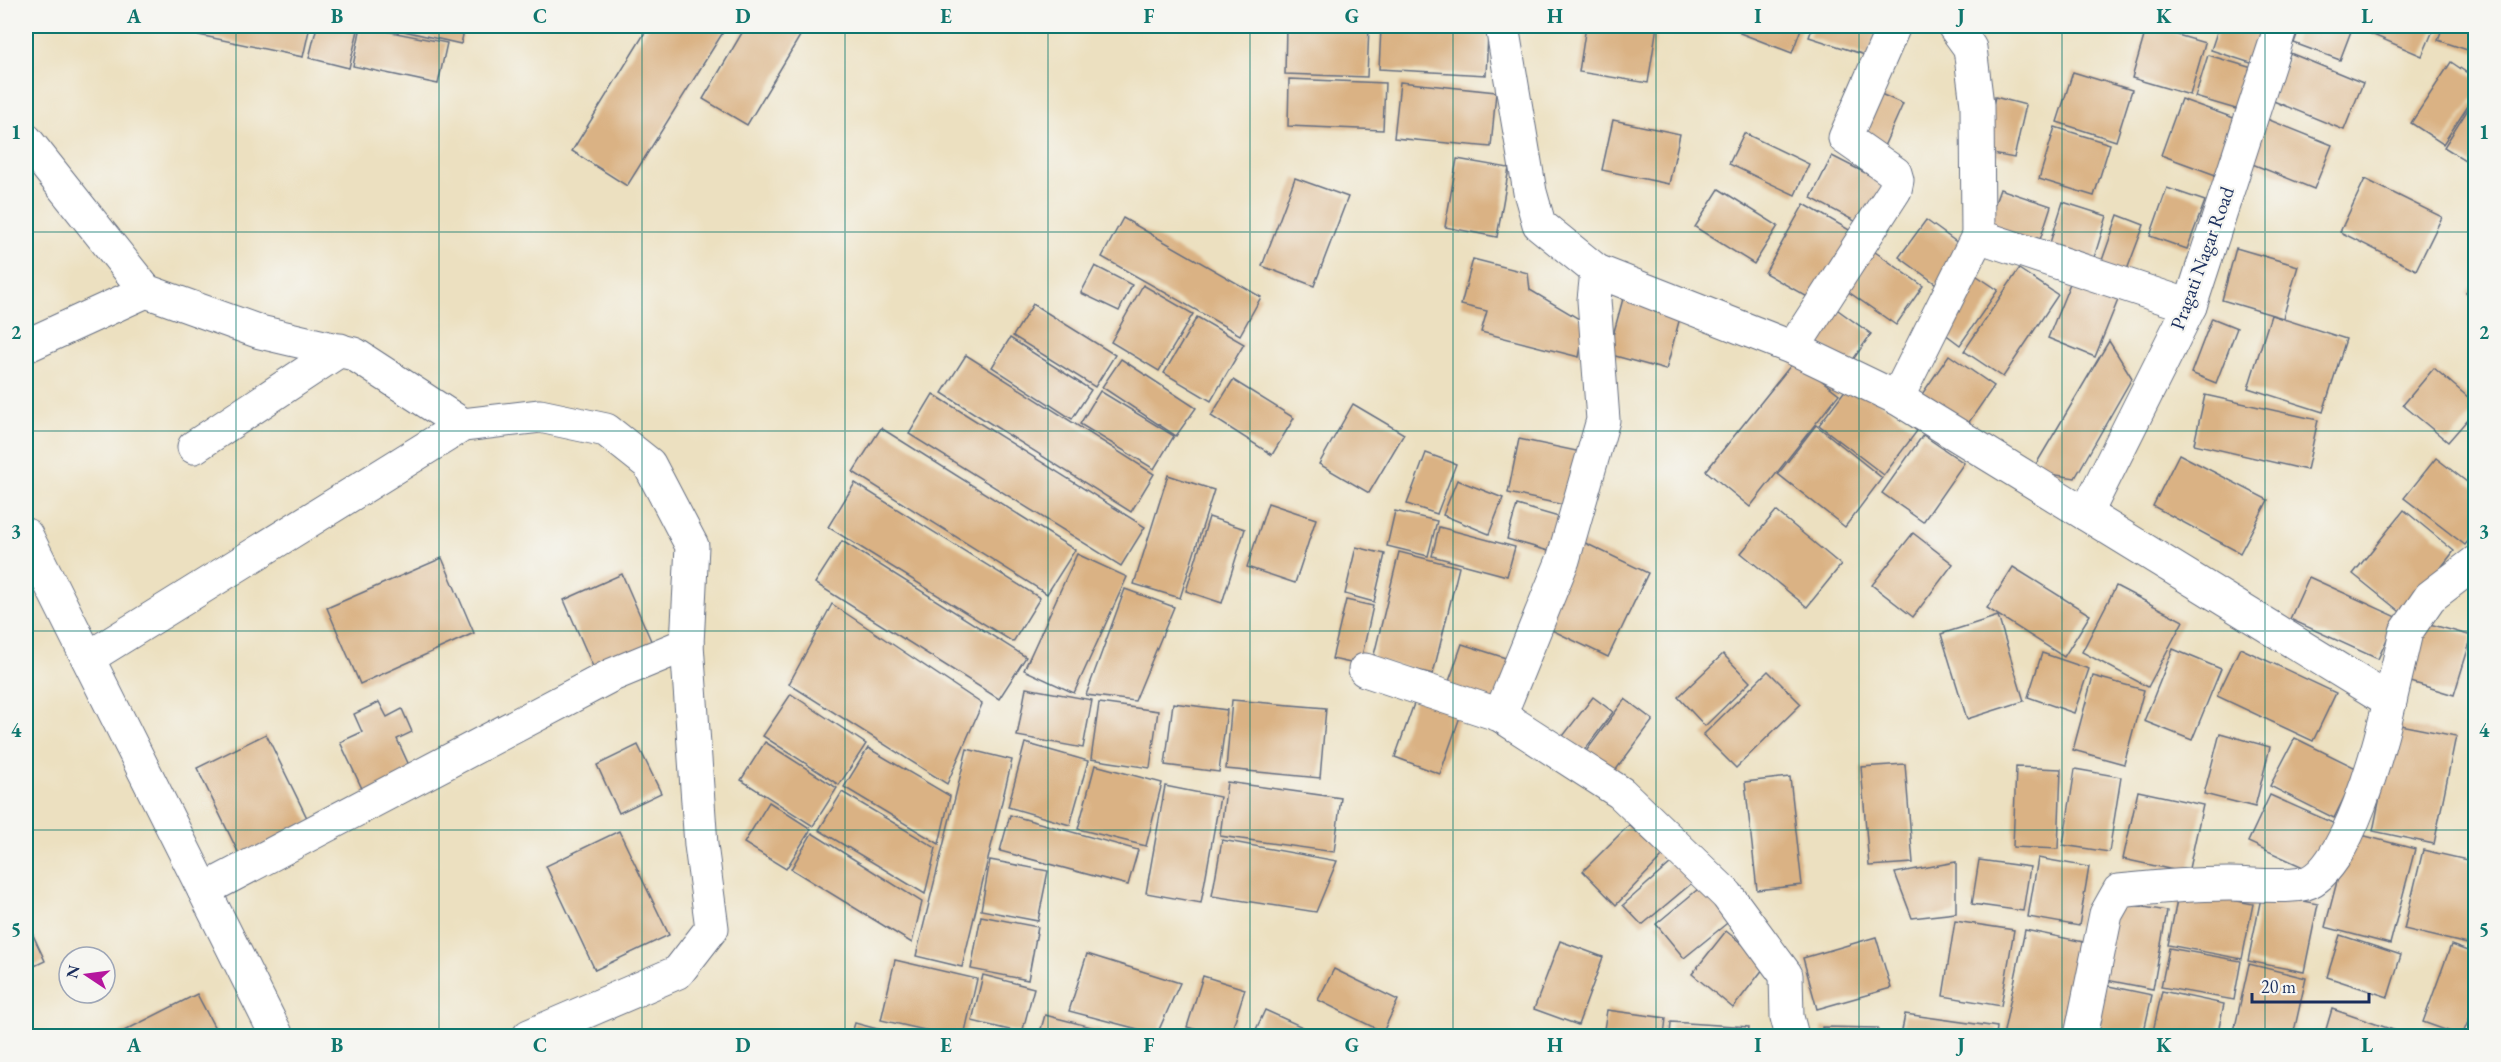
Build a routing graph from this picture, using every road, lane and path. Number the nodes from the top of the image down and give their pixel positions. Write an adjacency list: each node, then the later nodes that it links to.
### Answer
1 (1502, 26): 7 (street)
2 (1894, 26): 11 (street)
3 (1954, 26): 6 (street)
4 (2281, 26): 9 (street, Pragati Nagar Road)
5 (26, 140): 8 (street)
6 (1978, 236): 9 (street); 13 (street)
7 (1597, 271): 11 (street); 23 (street)
8 (146, 291): 10 (street); 12 (street)
9 (2190, 306): 16 (street, Pragati Nagar Road)
10 (26, 346)
11 (1794, 348): 13 (street)
12 (340, 350): 14 (street); 15 (street)
13 (1898, 398): 16 (street)
14 (463, 425): 19 (street); 20 (street)
15 (194, 447)
16 (2085, 514): 22 (street)
17 (26, 535): 20 (street)
18 (2475, 562): 22 (street)
19 (687, 644): 24 (street); 26 (street)
20 (88, 658): 24 (street)
21 (1365, 670): 23 (street)
22 (2390, 701): 28 (street)
23 (1500, 715): 27 (street)
24 (204, 890): 25 (street)
25 (277, 1036)
26 (529, 1036)
27 (1792, 1036)
28 (2080, 1036)

